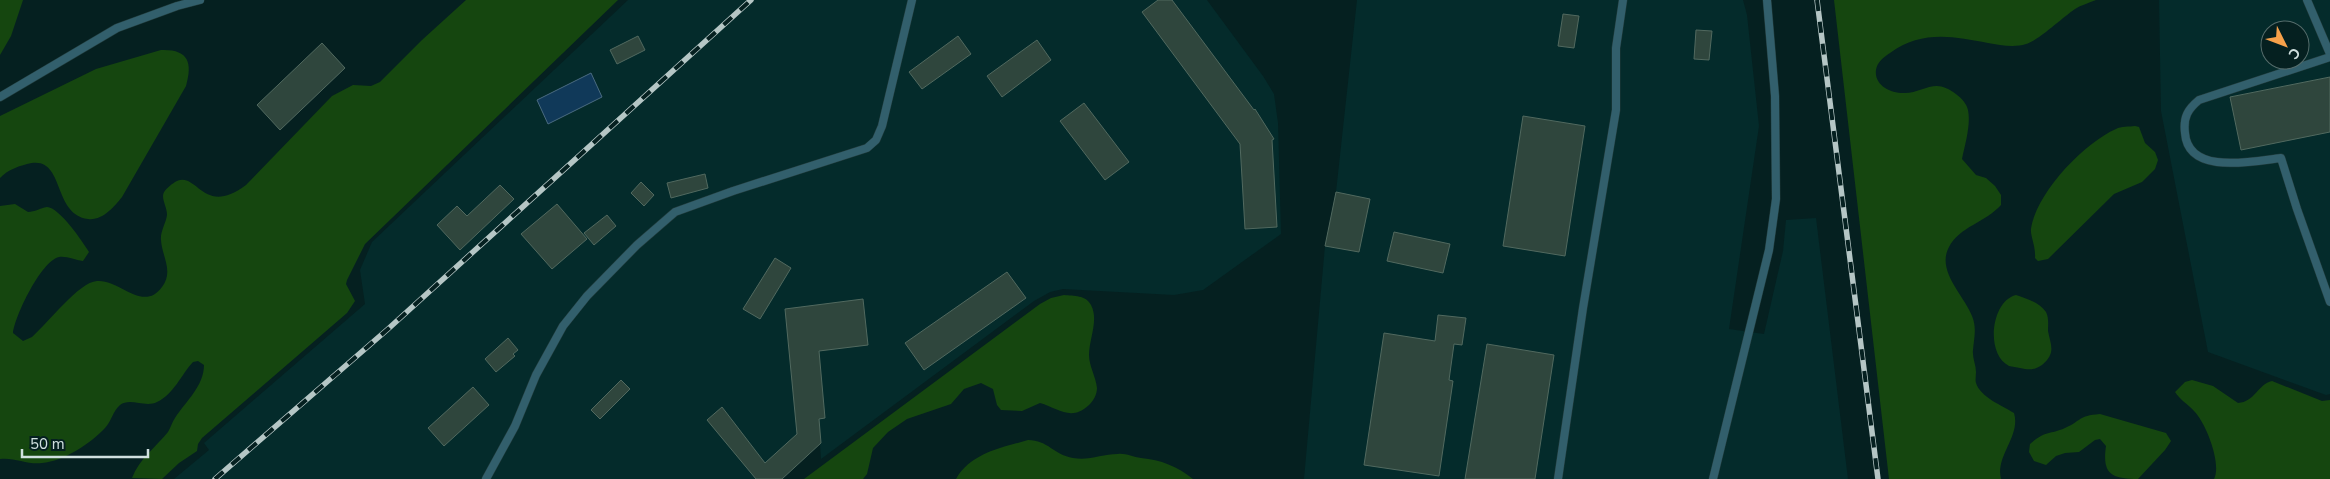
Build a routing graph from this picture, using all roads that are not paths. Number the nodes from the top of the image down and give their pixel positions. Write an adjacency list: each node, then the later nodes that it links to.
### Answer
1 (200, 0): 7 (lane)
2 (912, 0): 9 (lane)
3 (1623, 0): 10 (lane)
4 (1766, 0): 11 (lane)
5 (2306, 0): 6 (lane)
6 (2330, 56): 8 (lane)
7 (0, 97)
8 (2330, 302)
9 (486, 479)
10 (1558, 479)
11 (1712, 479)

